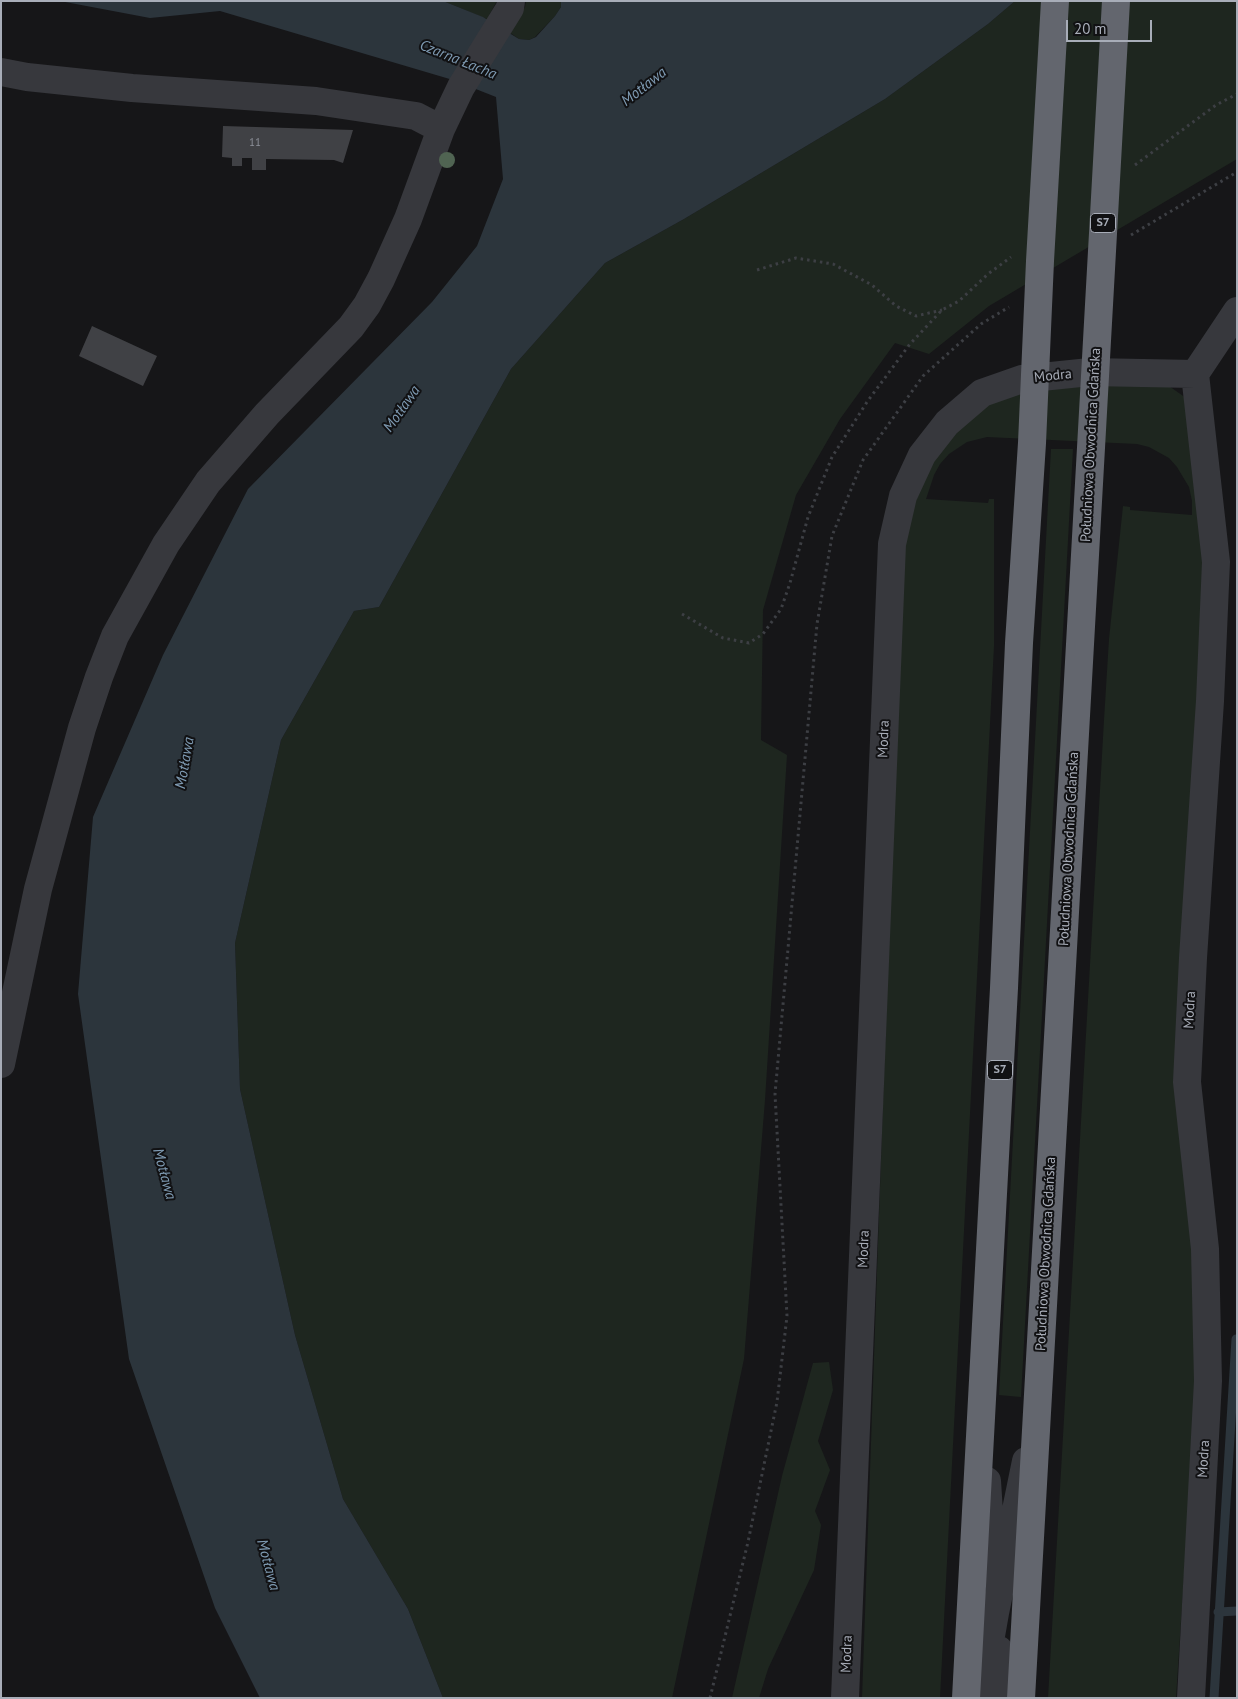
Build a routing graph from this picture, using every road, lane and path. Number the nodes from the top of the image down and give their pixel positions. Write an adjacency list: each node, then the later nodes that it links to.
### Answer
1 (1055, 1): 14 (highway, S7)
2 (1116, 1): 15 (highway, Południowa Obwodnica Gdańska / S7)
3 (507, 11): 5 (street)
4 (1, 72): 5 (street)
5 (441, 128): 13 (street)
6 (1237, 172): 7 (path)
7 (1160, 218)
8 (756, 270): 12 (path)
9 (1237, 311): 11 (street)
10 (981, 324): 17 (path)
11 (1195, 374): 18 (street, Modra); 23 (street, Modra)
12 (682, 614)
13 (1, 1064)
14 (982, 1394): 16 (street); 19 (highway, S7)
15 (1038, 1399): 16 (street); 22 (highway, Południowa Obwodnica Gdańska / S7)
16 (995, 1612): 20 (street); 21 (street)
17 (710, 1698)
18 (845, 1698)
19 (966, 1698)
20 (980, 1698)
21 (1003, 1698)
22 (1021, 1698)
23 (1191, 1698)

